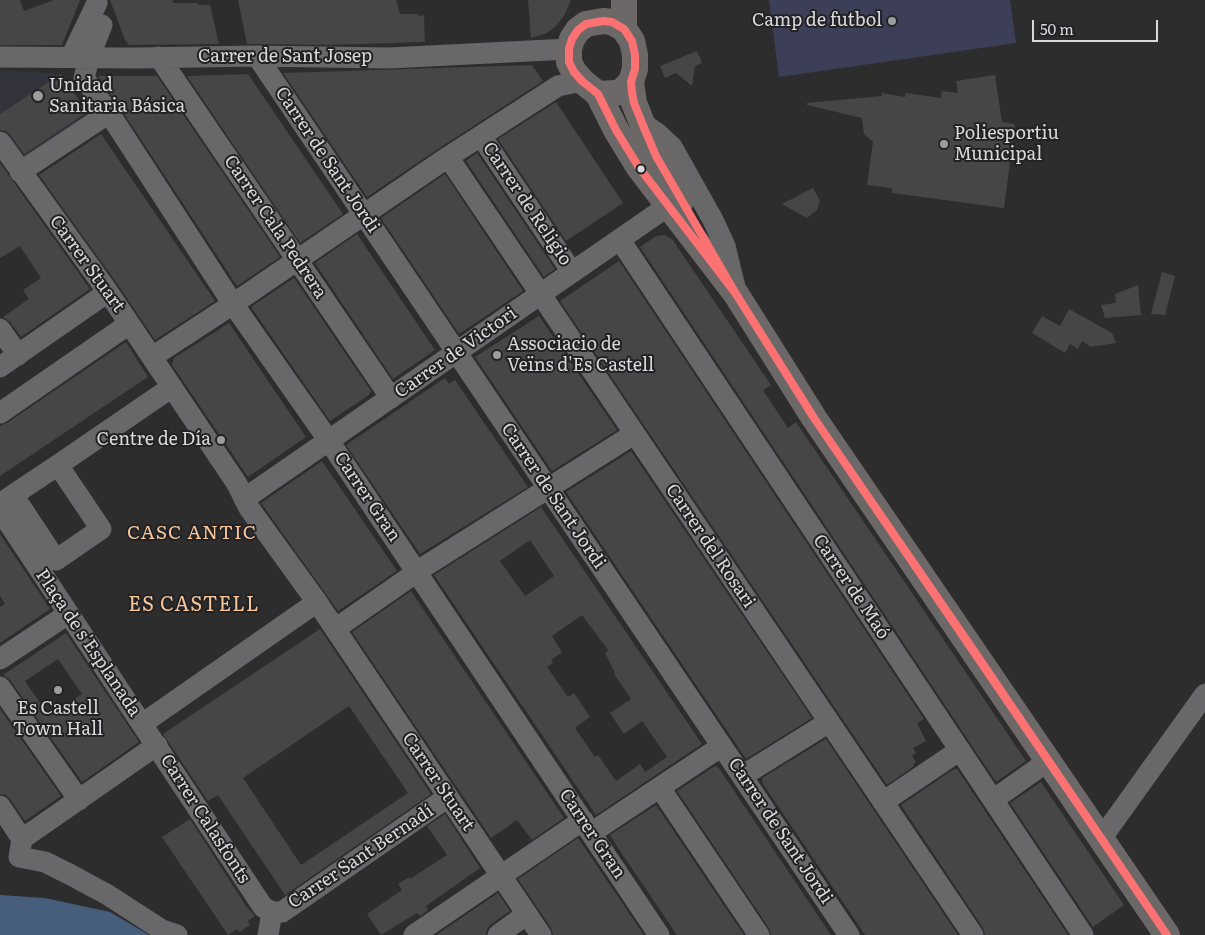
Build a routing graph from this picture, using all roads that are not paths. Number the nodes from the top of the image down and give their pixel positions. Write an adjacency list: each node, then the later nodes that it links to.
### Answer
1 (624, 0): 5 (main road)
2 (96, 2): 4 (street); 11 (street, Carrer Gran)
3 (588, 12): 5 (main road); 6 (main road)
4 (102, 25): 9 (street); 11 (street)
5 (624, 29): 12 (main road)
6 (569, 49): 7 (street, Carrer de Sant Josep); 13 (main road)
7 (257, 56): 10 (street, Carrer de Sant Josep); 20 (street, Carrer de Sant Jordi)
8 (0, 57): 11 (street, Carrer de Sant Josep)
9 (110, 57): 10 (street, Carrer de Sant Josep); 11 (street, Carrer de Sant Josep)
10 (159, 57): 22 (street, Carrer Cala Pedrera)
11 (80, 58): 14 (street, Carrer Gran)
12 (631, 82): 13 (main road); 25 (main road)
13 (590, 88): 15 (street); 19 (main road)
14 (109, 113): 18 (street); 27 (street, Carrer Gran)
15 (480, 136): 17 (street); 23 (street, Carrer de Religio)
16 (0, 142): 18 (street, Carrer Stuart)
17 (448, 157): 20 (street); 26 (street, Carrer del Rosari)
18 (20, 172): 24 (street, Carrer Stuart)
19 (668, 206): 21 (street, Carrer de Victori); 25 (main road)
20 (364, 214): 22 (street); 30 (street, Carrer de Sant Jordi)
21 (620, 240): 23 (street, Carrer de Victori); 54 (street, Carrer de Maó)
22 (297, 260): 27 (street); 35 (street, Carrer Cala Pedrera)
23 (572, 272): 26 (street, Carrer de Victori)
24 (108, 292): 28 (street, Carrer Stuart); 31 (street)
25 (736, 294): 55 (main road)
26 (540, 295): 30 (street, Carrer de Victori); 37 (street, Carrer del Rosari)
27 (233, 304): 32 (street); 38 (street, Carrer Gran)
28 (129, 324): 32 (street, Carrer Stuart); 36 (street)
29 (0, 329): 31 (street)
30 (457, 352): 35 (street, Carrer de Victori); 40 (street, Carrer de Sant Jordi)
31 (18, 355): 33 (street)
32 (152, 358): 34 (street, Carrer Stuart)
33 (0, 367)
34 (172, 387): 39 (street); 41 (street)
35 (391, 398): 38 (street, Carrer de Victori)
36 (0, 413)
37 (634, 434): 40 (street); 50 (street, Carrer del Rosari)
38 (329, 441): 41 (street, Carrer de Victori); 43 (street, Carrer Gran)
39 (58, 465): 42 (street); 42 (street, Plaça de s'Esplanada)
40 (548, 487): 43 (street); 53 (street, Carrer de Sant Jordi)
41 (244, 499): 44 (street)
42 (4, 503): 45 (street, Plaça de s'Esplanada)
43 (417, 572): 46 (street); 63 (street, Carrer Gran)
44 (317, 602): 46 (street); 51 (street, Plaça de s'Esplanada)
45 (68, 614): 47 (street); 51 (street, Plaça de s'Esplanada)
46 (335, 629): 58 (street, Carrer Stuart)
47 (0, 659)
48 (0, 687): 59 (street)
49 (1205, 694): 64 (street)
50 (829, 722): 56 (street); 61 (street, Carrer del Rosari)
51 (142, 724): 52 (street, Carrer Calasfonts)
52 (157, 745): 59 (street); 67 (street, Carrer Calasfonts)
53 (722, 746): 56 (street, Carrer de Sant Jordi); 57 (street)
54 (960, 750): 60 (street, Carrer de Maó); 61 (street)
55 (1048, 761): 60 (street); 64 (main road)
56 (742, 776): 76 (street, Carrer de Sant Jordi)
57 (660, 788): 63 (street); 75 (street)
58 (448, 798): 66 (street, Carrer Stuart); 67 (street, Carrer Sant Bernadí)
59 (79, 800): 65 (street)
60 (993, 800): 78 (street, Carrer de Maó)
61 (883, 802): 77 (street, Carrer del Rosari)
62 (0, 806): 65 (street)
63 (587, 827): 66 (street); 74 (street, Carrer Gran)
64 (1101, 839): 79 (main road)
65 (14, 852): 69 (street)
66 (501, 876): 68 (street, Carrer Stuart); 71 (street)
67 (272, 912): 70 (street)
68 (527, 914): 72 (street); 73 (street, Carrer Stuart)
69 (177, 935)
70 (268, 935)
71 (414, 935)
72 (498, 935)
73 (541, 935)
74 (659, 935)
75 (759, 935)
76 (849, 935)
77 (973, 935)
78 (1083, 935)
79 (1167, 935)

